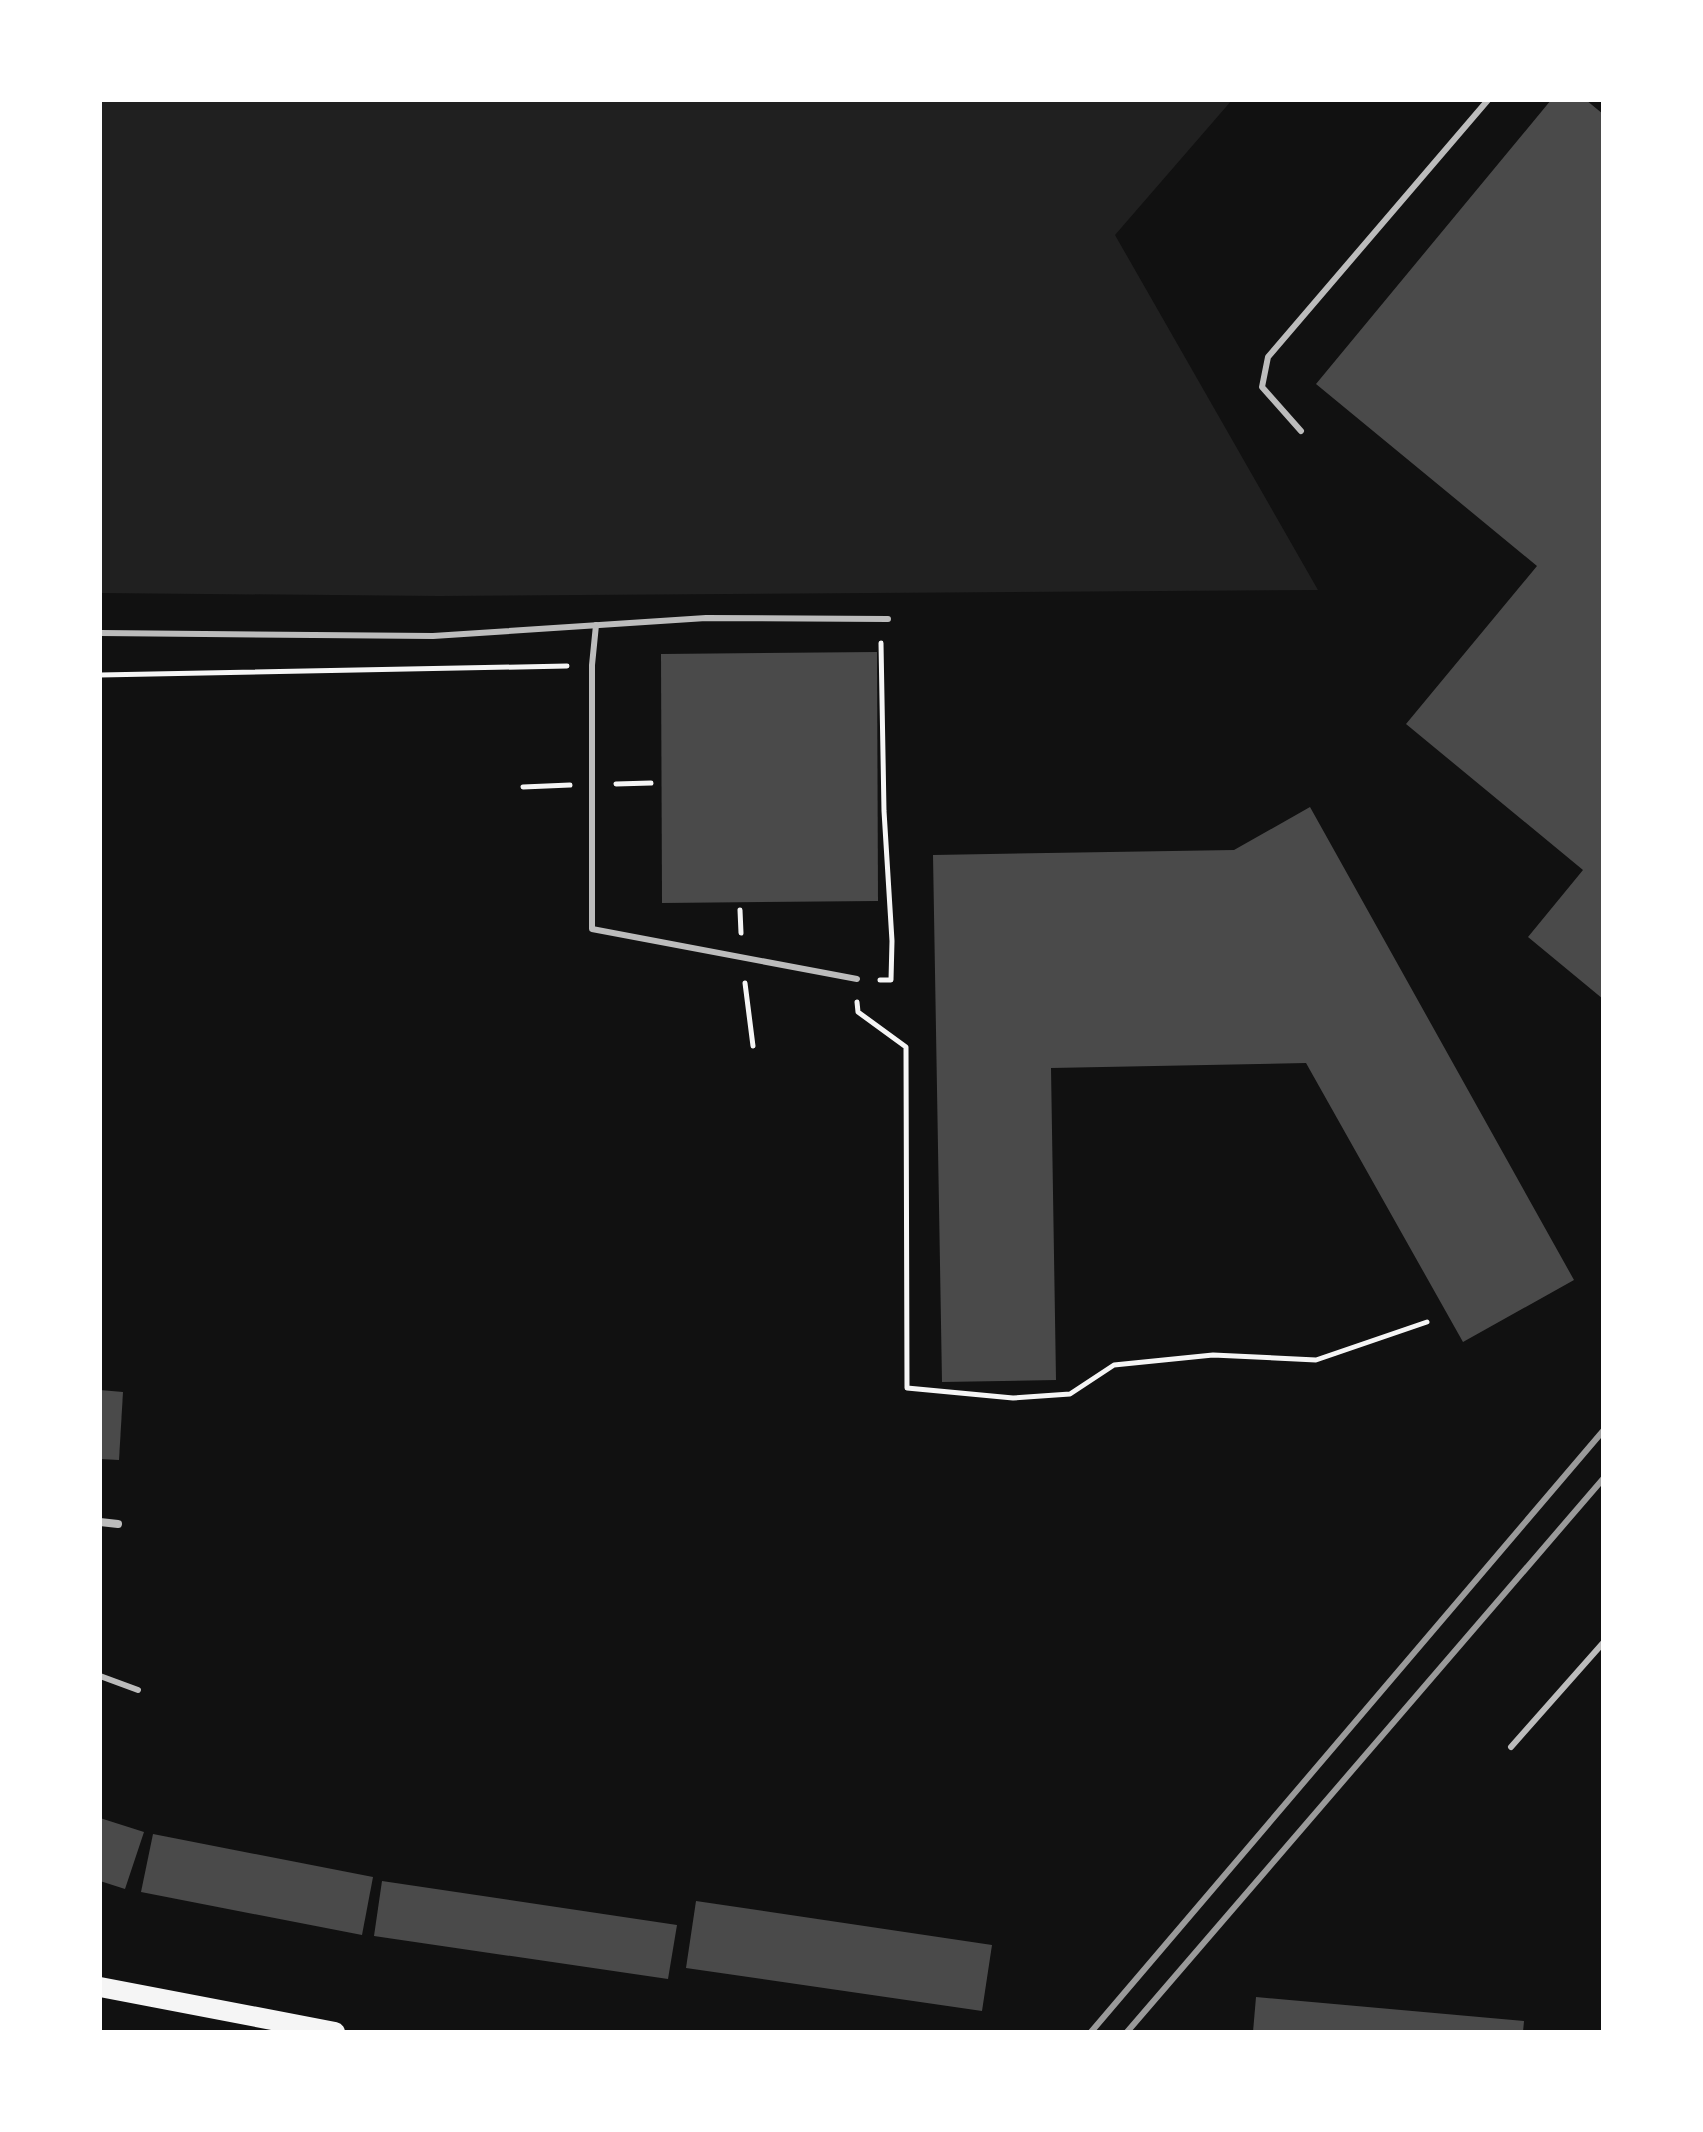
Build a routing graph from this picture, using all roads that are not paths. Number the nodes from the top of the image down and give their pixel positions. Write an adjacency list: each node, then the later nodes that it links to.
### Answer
1 (1488, 100): 2 (lane)
2 (1301, 431)
3 (888, 619): 4 (lane)
4 (596, 625): 5 (lane); 6 (lane)
5 (100, 633)
6 (857, 979)
7 (100, 1522): 8 (street)
8 (118, 1524)
9 (1603, 1643): 12 (lane)
10 (100, 1676): 11 (lane)
11 (138, 1690)
12 (1511, 1747)
13 (100, 1987): 14 (main road)
14 (335, 2032)

